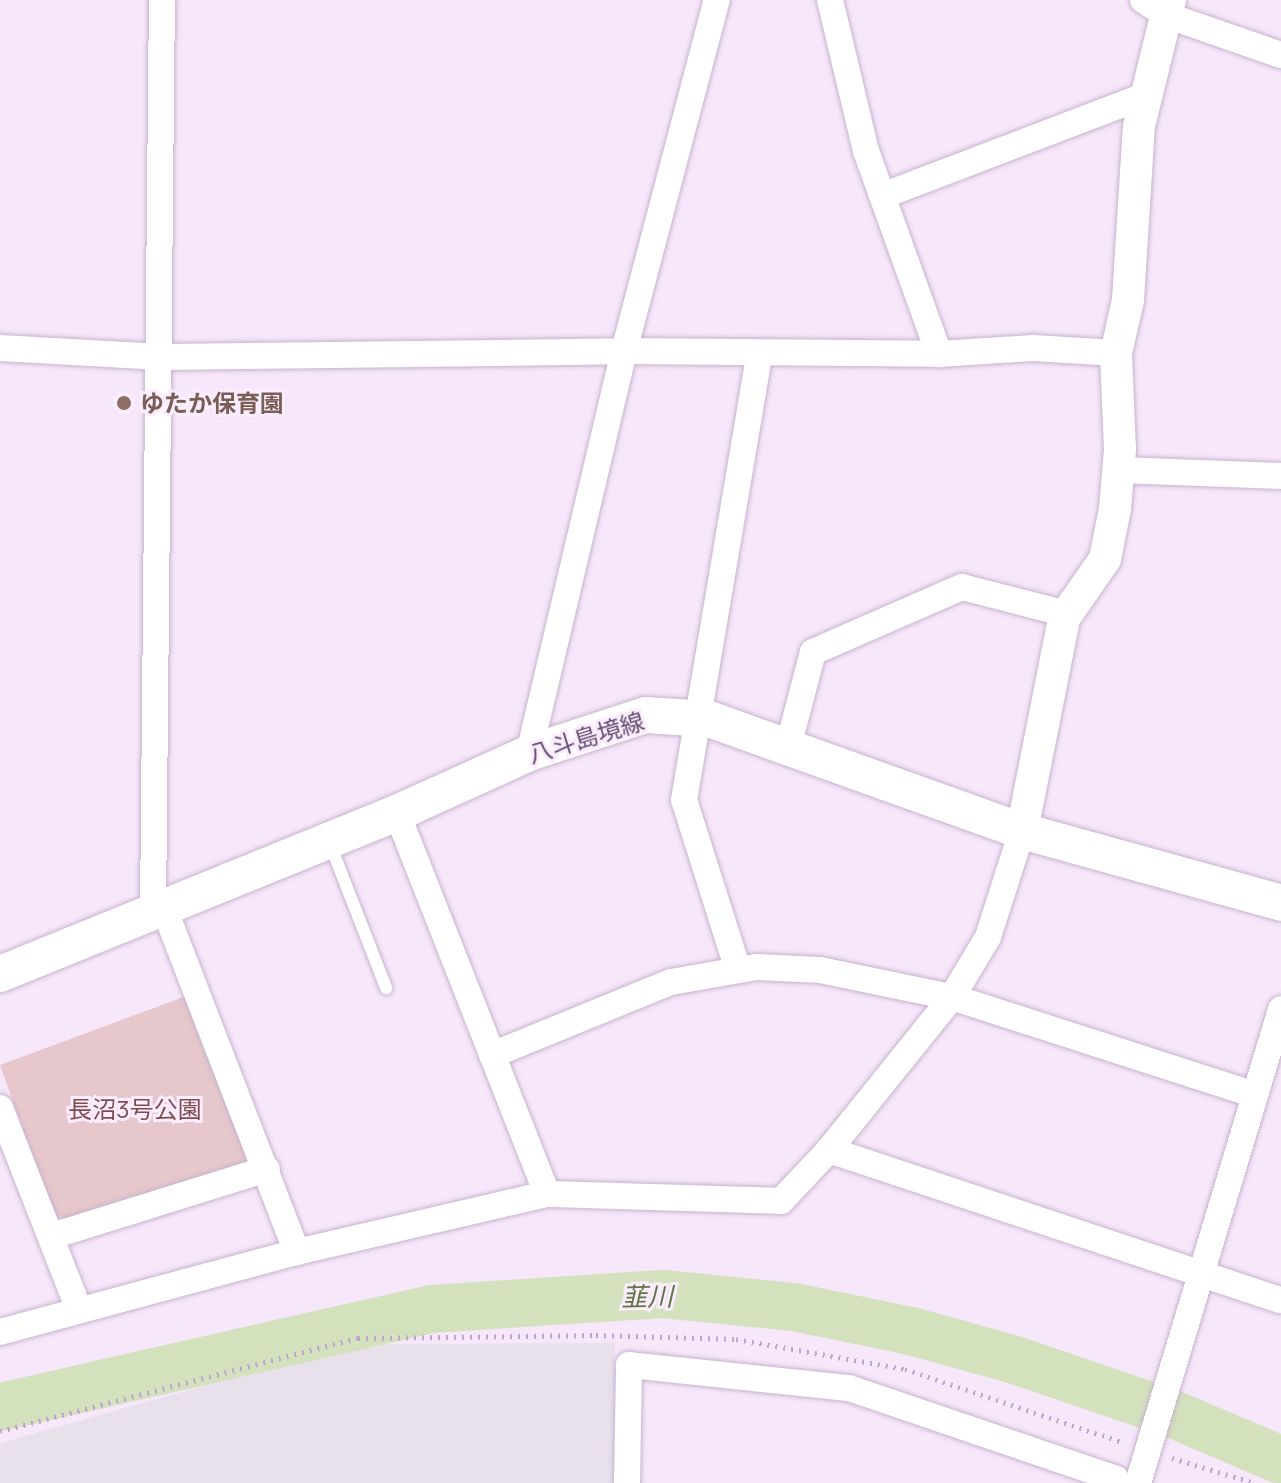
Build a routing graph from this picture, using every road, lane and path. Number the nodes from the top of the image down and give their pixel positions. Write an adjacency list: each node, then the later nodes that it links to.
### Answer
1 (162, 0): 13 (street)
2 (717, 0): 9 (street)
3 (830, 0): 7 (street)
4 (1160, 5): 5 (street); 6 (street)
5 (1281, 55)
6 (1147, 95): 7 (street); 11 (street)
7 (882, 196): 12 (street)
8 (0, 348): 13 (street)
9 (624, 351): 10 (street); 13 (street); 19 (street)
10 (760, 353): 12 (street); 17 (street)
11 (1116, 353): 12 (street); 14 (street)
12 (939, 354)
13 (162, 357): 24 (street)
14 (1119, 470): 15 (street); 16 (street)
15 (1281, 476)
16 (1067, 614): 18 (street); 21 (street)
17 (697, 719): 18 (main road, 八斗島境線); 19 (main road, 八斗島境線); 25 (street)
18 (788, 747): 21 (main road, 八斗島境線)
19 (529, 753): 20 (main road, 八斗島境線)
20 (397, 813): 22 (main road, 八斗島境線); 30 (street)
21 (1022, 831): 23 (main road, 八斗島境線); 28 (street)
22 (329, 841): 24 (main road, 八斗島境線); 27 (lane)
23 (1281, 903)
24 (158, 911): 26 (main road, 八斗島境線); 34 (street)
25 (738, 970): 28 (street); 30 (street)
26 (0, 974)
27 (386, 988)
28 (952, 997): 31 (street); 33 (street)
29 (1281, 1009): 31 (street)
30 (492, 1055): 35 (street)
31 (1253, 1094): 38 (street)
32 (0, 1108): 36 (street)
33 (829, 1150): 35 (street); 38 (street)
34 (267, 1169): 36 (street); 37 (street)
35 (547, 1194): 37 (street)
36 (52, 1236): 40 (street)
37 (297, 1252): 40 (street)
38 (1199, 1272): 39 (street); 44 (street)
39 (1281, 1300)
40 (79, 1310): 41 (street)
41 (0, 1332)
42 (627, 1483): 43 (street)
43 (1115, 1483)
44 (1138, 1483)

